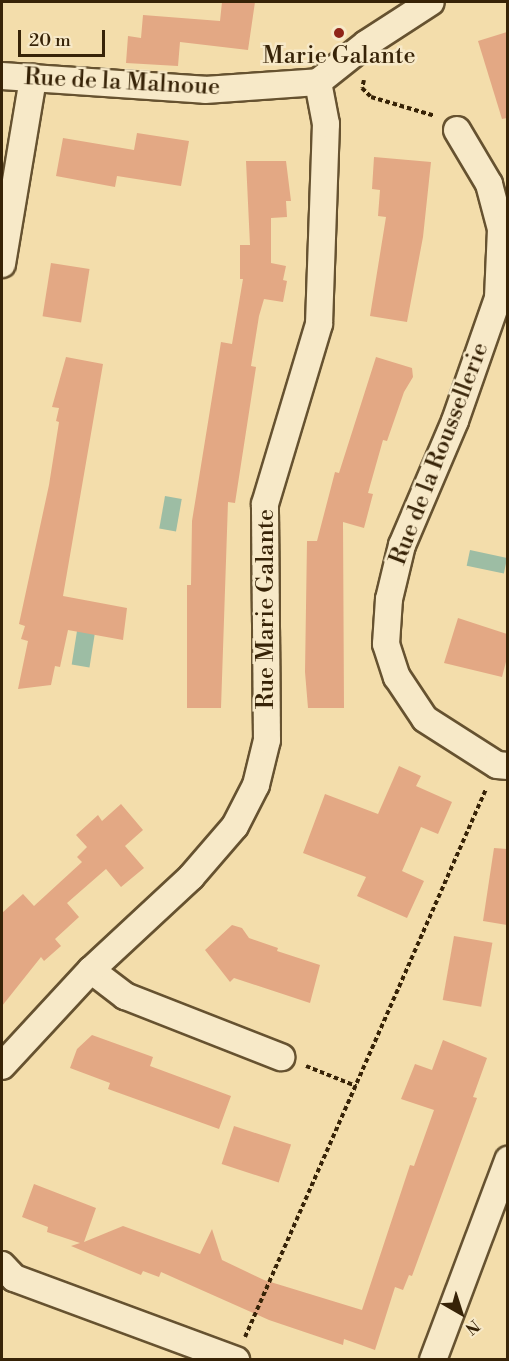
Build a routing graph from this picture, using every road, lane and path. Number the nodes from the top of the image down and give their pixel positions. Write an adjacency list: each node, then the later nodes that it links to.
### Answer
1 (431, 2): 2 (street)
2 (366, 44): 5 (street); 6 (path)
3 (2, 76): 4 (street, Rue de la Malnoue)
4 (33, 78): 5 (street, Rue de la Malnoue); 7 (street)
5 (318, 82): 9 (street, Rue Marie Galante)
6 (457, 130): 8 (street, Rue de la Roussellerie)
7 (2, 264)
8 (502, 765): 12 (path)
9 (91, 970): 10 (street); 11 (street, Rue Marie Galante)
10 (281, 1057): 12 (path)
11 (2, 1066)
12 (356, 1086): 15 (path)
13 (507, 1160): 16 (street)
14 (2, 1265): 15 (street)
15 (235, 1359)
16 (434, 1359)

